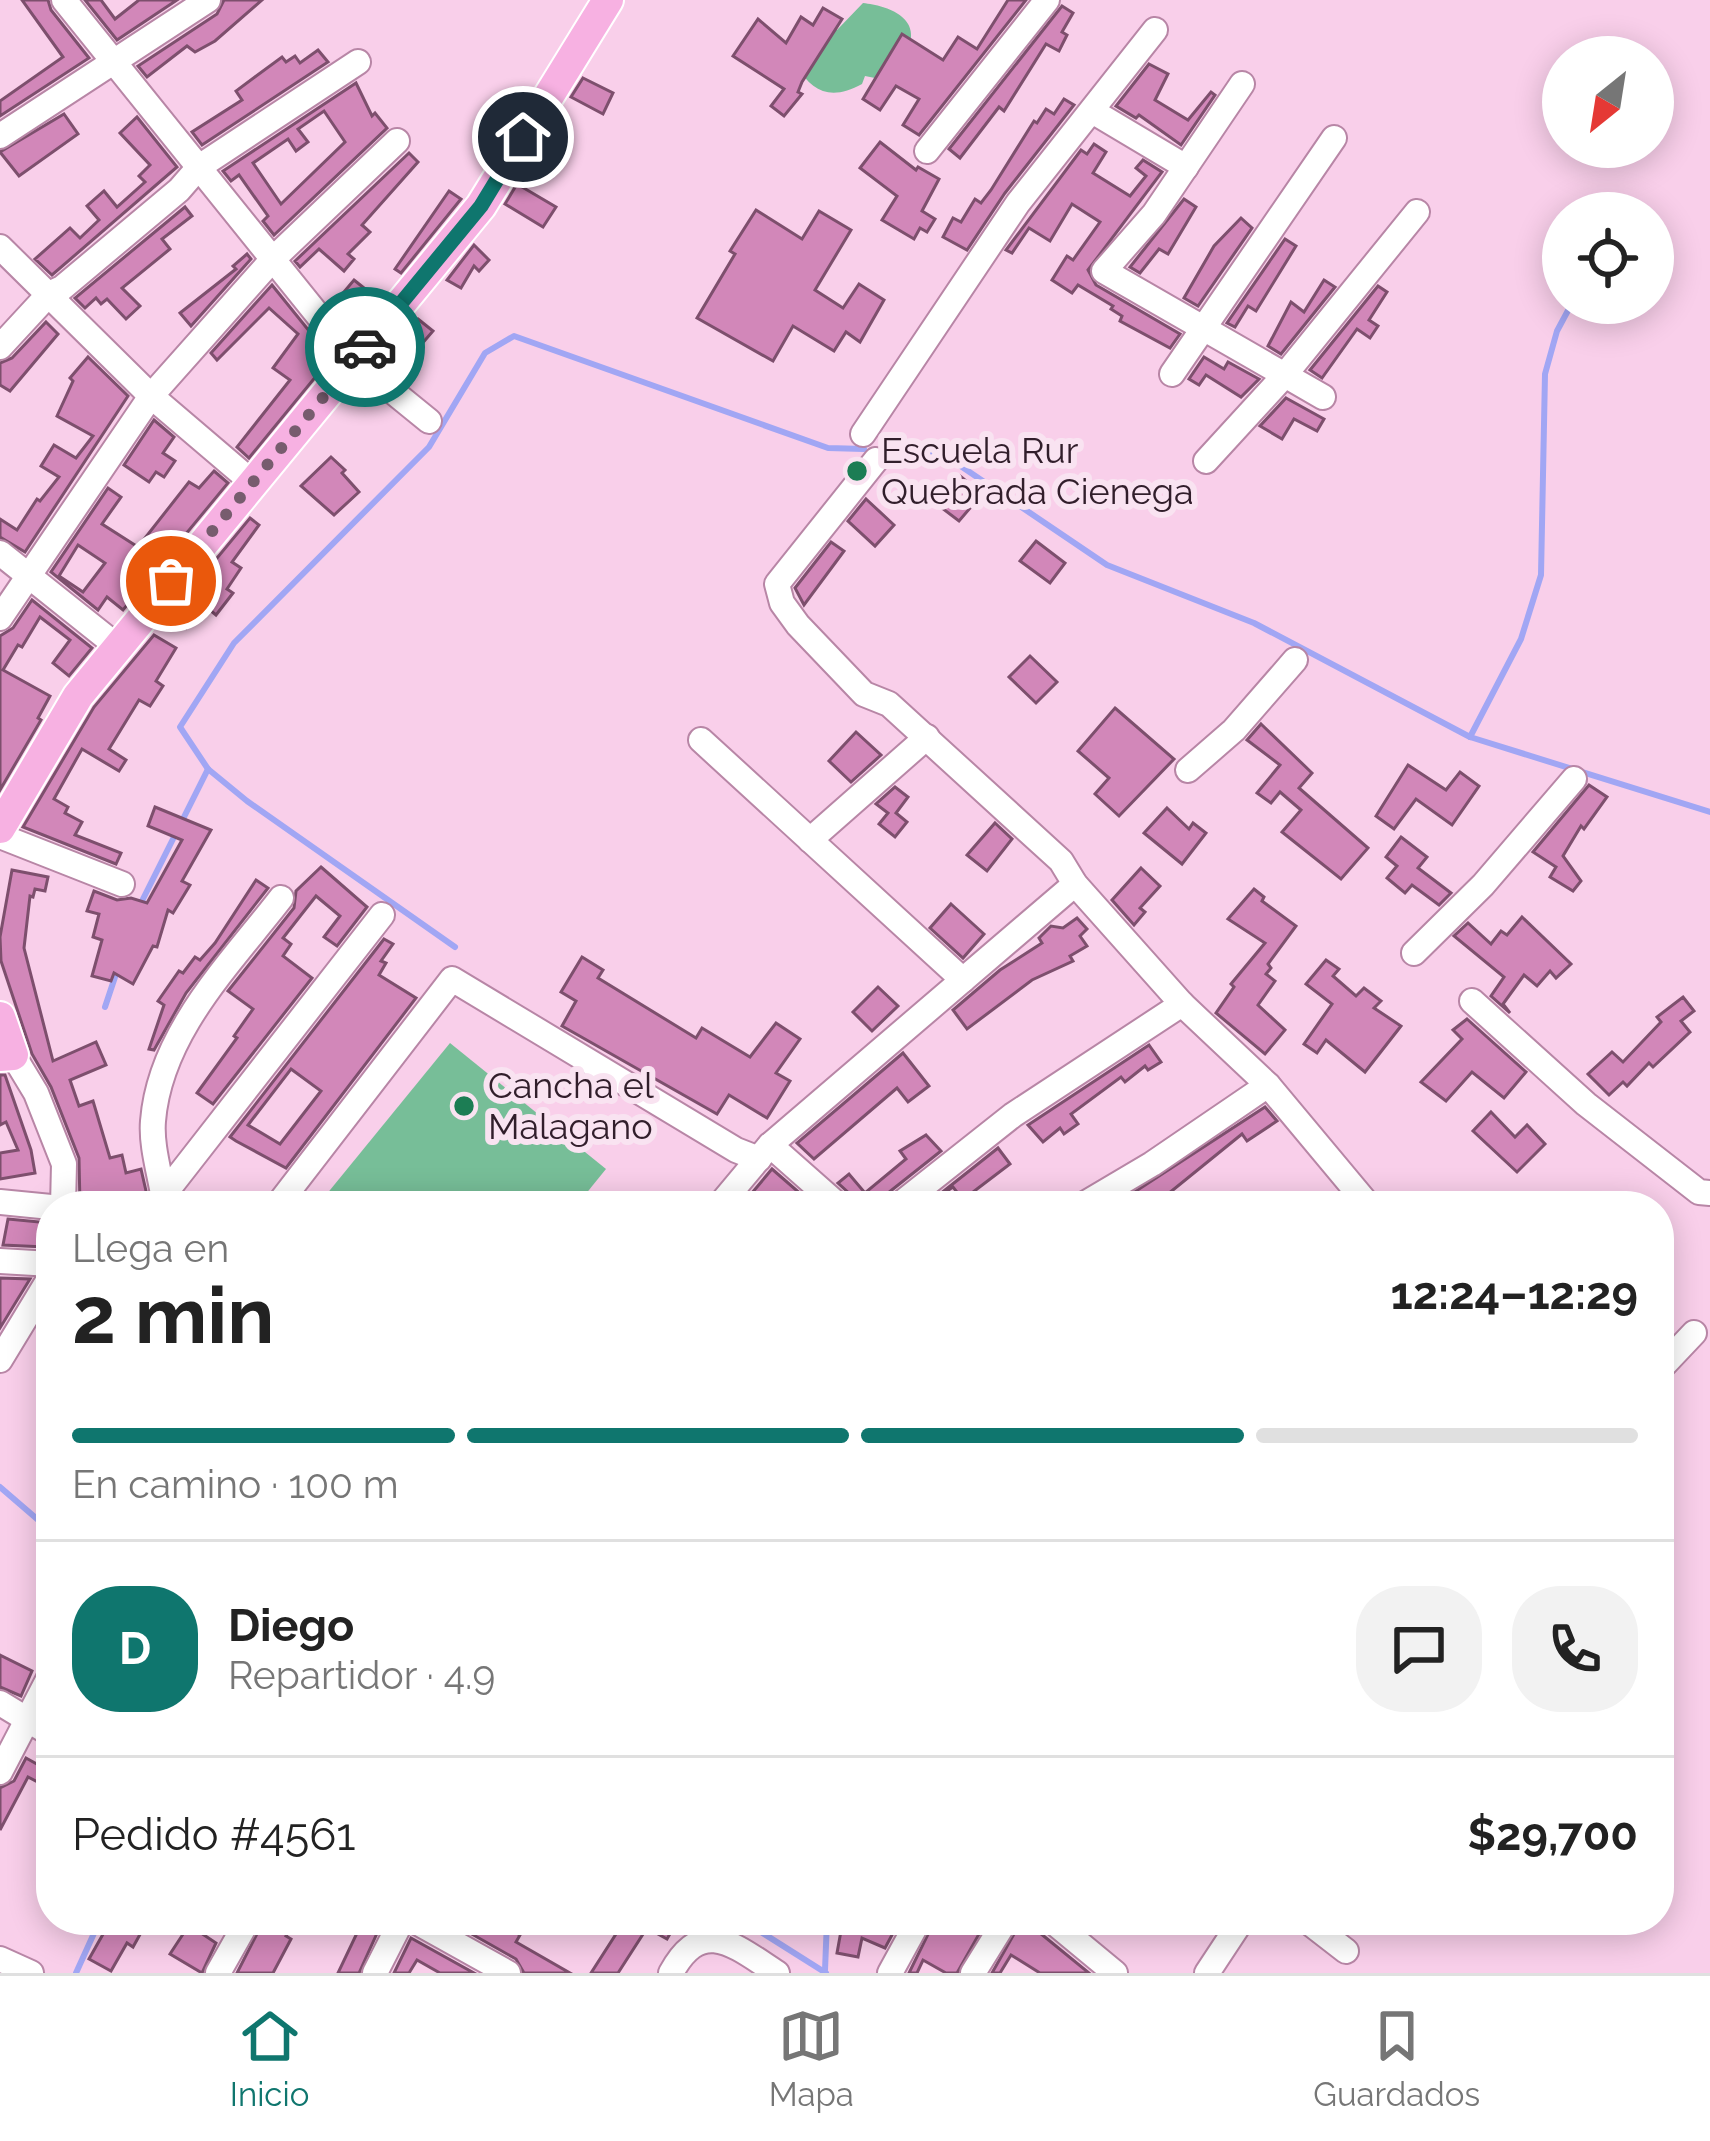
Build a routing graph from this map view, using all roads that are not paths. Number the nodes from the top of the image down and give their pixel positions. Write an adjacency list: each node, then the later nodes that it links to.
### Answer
1 (64, 0): 6 (street)
2 (208, 0): 6 (street)
3 (608, 0): 22 (main road)
4 (1047, 0): 13 (street)
5 (1155, 30): 9 (street)
6 (115, 61): 10 (street); 14 (street)
7 (358, 62): 14 (street)
8 (1242, 84): 15 (street)
9 (1092, 111): 15 (street); 28 (street)
10 (0, 136)
11 (1334, 138): 20 (street)
12 (397, 141): 18 (street)
13 (927, 151)
14 (199, 167): 18 (street); 19 (street)
15 (1186, 167): 20 (street)
16 (1417, 212): 24 (street)
17 (0, 247): 19 (street)
18 (272, 260): 22 (street); 25 (street)
19 (49, 294): 21 (street); 25 (street)
20 (1204, 328): 23 (street); 24 (street)
21 (0, 347)
22 (354, 360): 27 (street); 31 (main road)
23 (1172, 374)
24 (1284, 376): 26 (street); 30 (street)
25 (151, 396): 31 (street); 33 (street)
26 (1323, 397)
27 (429, 421)
28 (863, 434)
29 (876, 460): 37 (street)
30 (1206, 461)
31 (252, 482): 35 (main road)
32 (0, 553): 33 (street)
33 (26, 576): 34 (street); 35 (street)
34 (0, 619)
35 (118, 647): 41 (main road)
36 (1295, 660): 39 (street)
37 (927, 737): 42 (street); 44 (street)
38 (701, 740): 42 (street)
39 (1188, 770)
40 (1574, 779): 47 (street)
41 (0, 832): 43 (street)
42 (811, 840): 48 (street)
43 (122, 884)
44 (1075, 884): 48 (street); 50 (street)
45 (281, 898): 56 (street)
46 (382, 915): 57 (street)
47 (1414, 953)
48 (963, 980): 54 (street)
49 (1472, 1001): 64 (street)
50 (1182, 1004): 53 (street); 61 (street)
51 (0, 1017): 52 (main road)
52 (6, 1056): 55 (street)
53 (1268, 1085): 62 (street); 63 (street)
54 (765, 1152): 58 (street); 59 (street); 60 (street)
55 (63, 1191)
56 (158, 1191)
57 (166, 1191)
58 (289, 1191)
59 (732, 1191)
60 (818, 1191)
61 (917, 1191)
62 (1106, 1191)
63 (1356, 1191)
64 (1710, 1193)
65 (0, 1202): 66 (street)
66 (36, 1206)
67 (0, 1261): 68 (street)
68 (36, 1263)
69 (36, 1301): 72 (street)
70 (1694, 1333): 71 (street)
71 (1674, 1354)
72 (0, 1360)
73 (36, 1702): 75 (street)
74 (0, 1703): 75 (street)
75 (26, 1720): 76 (street); 77 (street)
76 (36, 1725)
77 (0, 1772)
78 (240, 1935): 90 (street)
79 (394, 1935): 91 (street)
80 (440, 1935): 92 (street)
81 (911, 1935): 95 (street)
82 (997, 1935): 96 (street)
83 (1065, 1935): 88 (street)
84 (1232, 1935): 97 (street)
85 (1325, 1935): 86 (street)
86 (1346, 1951)
87 (0, 1959): 89 (street)
88 (1096, 1968)
89 (31, 1973)
90 (218, 1973)
91 (375, 1973)
92 (508, 1973)
93 (670, 1973): 94 (street)
94 (777, 1973)
95 (890, 1973)
96 (973, 1973)
97 (1207, 1973)

